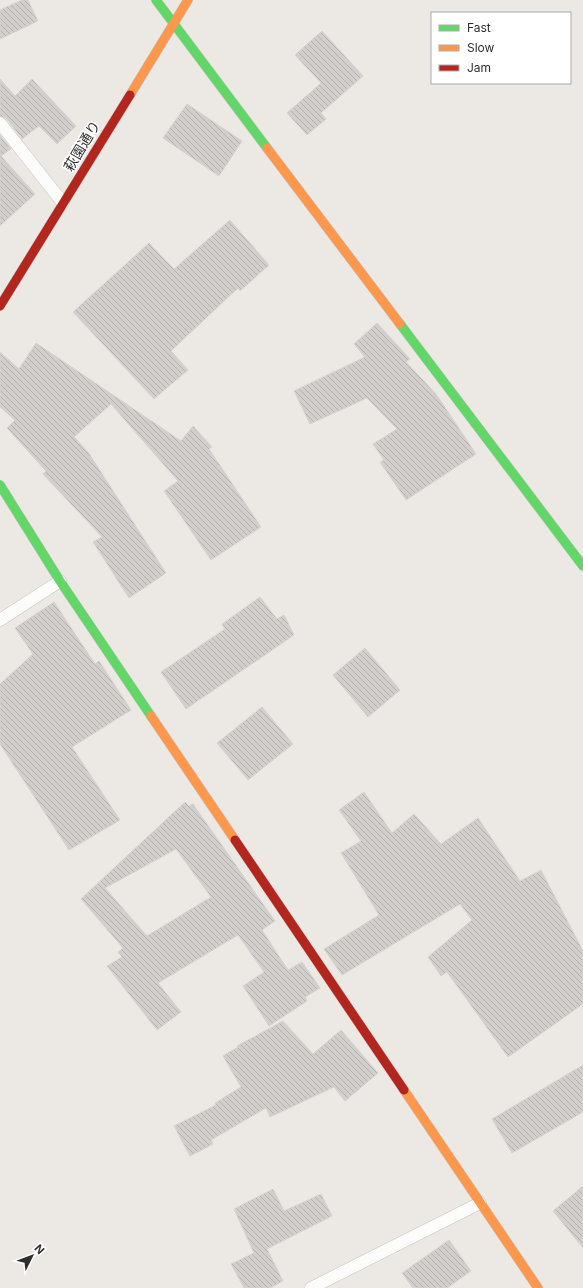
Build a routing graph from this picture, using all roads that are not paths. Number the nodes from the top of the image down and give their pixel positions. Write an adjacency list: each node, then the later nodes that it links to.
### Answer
1 (156, 0): 3 (street)
2 (188, 0): 3 (street, 萩園通り)
3 (173, 24): 5 (street, 萩園通り); 8 (street)
4 (0, 123): 5 (lane)
5 (63, 203): 6 (street, 萩園通り)
6 (0, 306)
7 (0, 485): 9 (street)
8 (583, 566)
9 (60, 581): 10 (lane); 11 (street)
10 (0, 620)
11 (480, 1203): 12 (lane); 13 (street)
12 (310, 1288)
13 (538, 1288)

